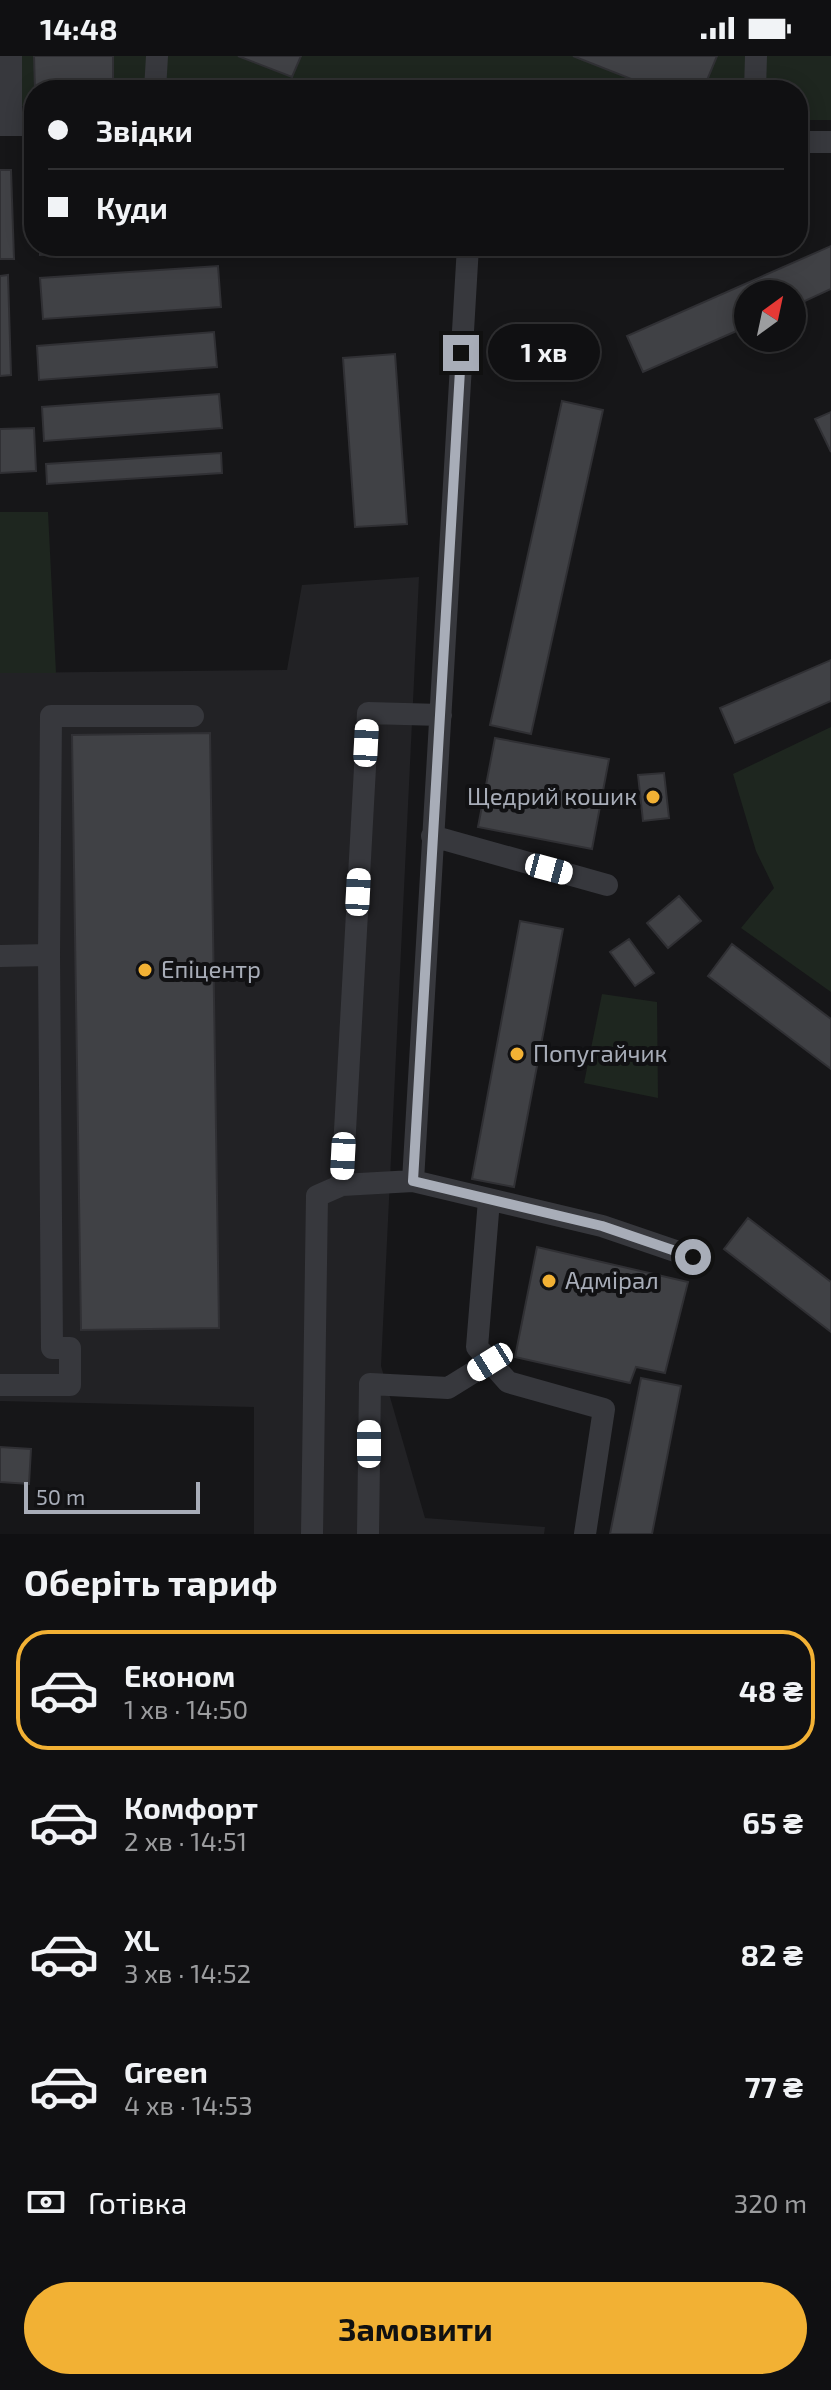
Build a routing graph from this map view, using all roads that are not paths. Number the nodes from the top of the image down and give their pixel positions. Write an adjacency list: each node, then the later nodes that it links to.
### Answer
1 (11, 56): 6 (street)
2 (157, 56): 4 (street)
3 (756, 56): 5 (street)
4 (156, 80)
5 (755, 80)
6 (6, 125)
7 (808, 142): 8 (street)
8 (831, 142)
9 (467, 256): 10 (street)
10 (441, 715): 12 (street); 17 (street)
11 (193, 716): 14 (street)
12 (432, 836): 13 (street); 16 (street)
13 (607, 885)
14 (49, 955): 15 (street); 21 (street)
15 (0, 956)
16 (413, 1181): 17 (street); 18 (street)
17 (342, 1185): 22 (street)
18 (489, 1200): 19 (street); 20 (street)
19 (693, 1257)
20 (490, 1362): 23 (street); 24 (street)
21 (0, 1385)
22 (312, 1534)
23 (368, 1534)
24 (585, 1534)

